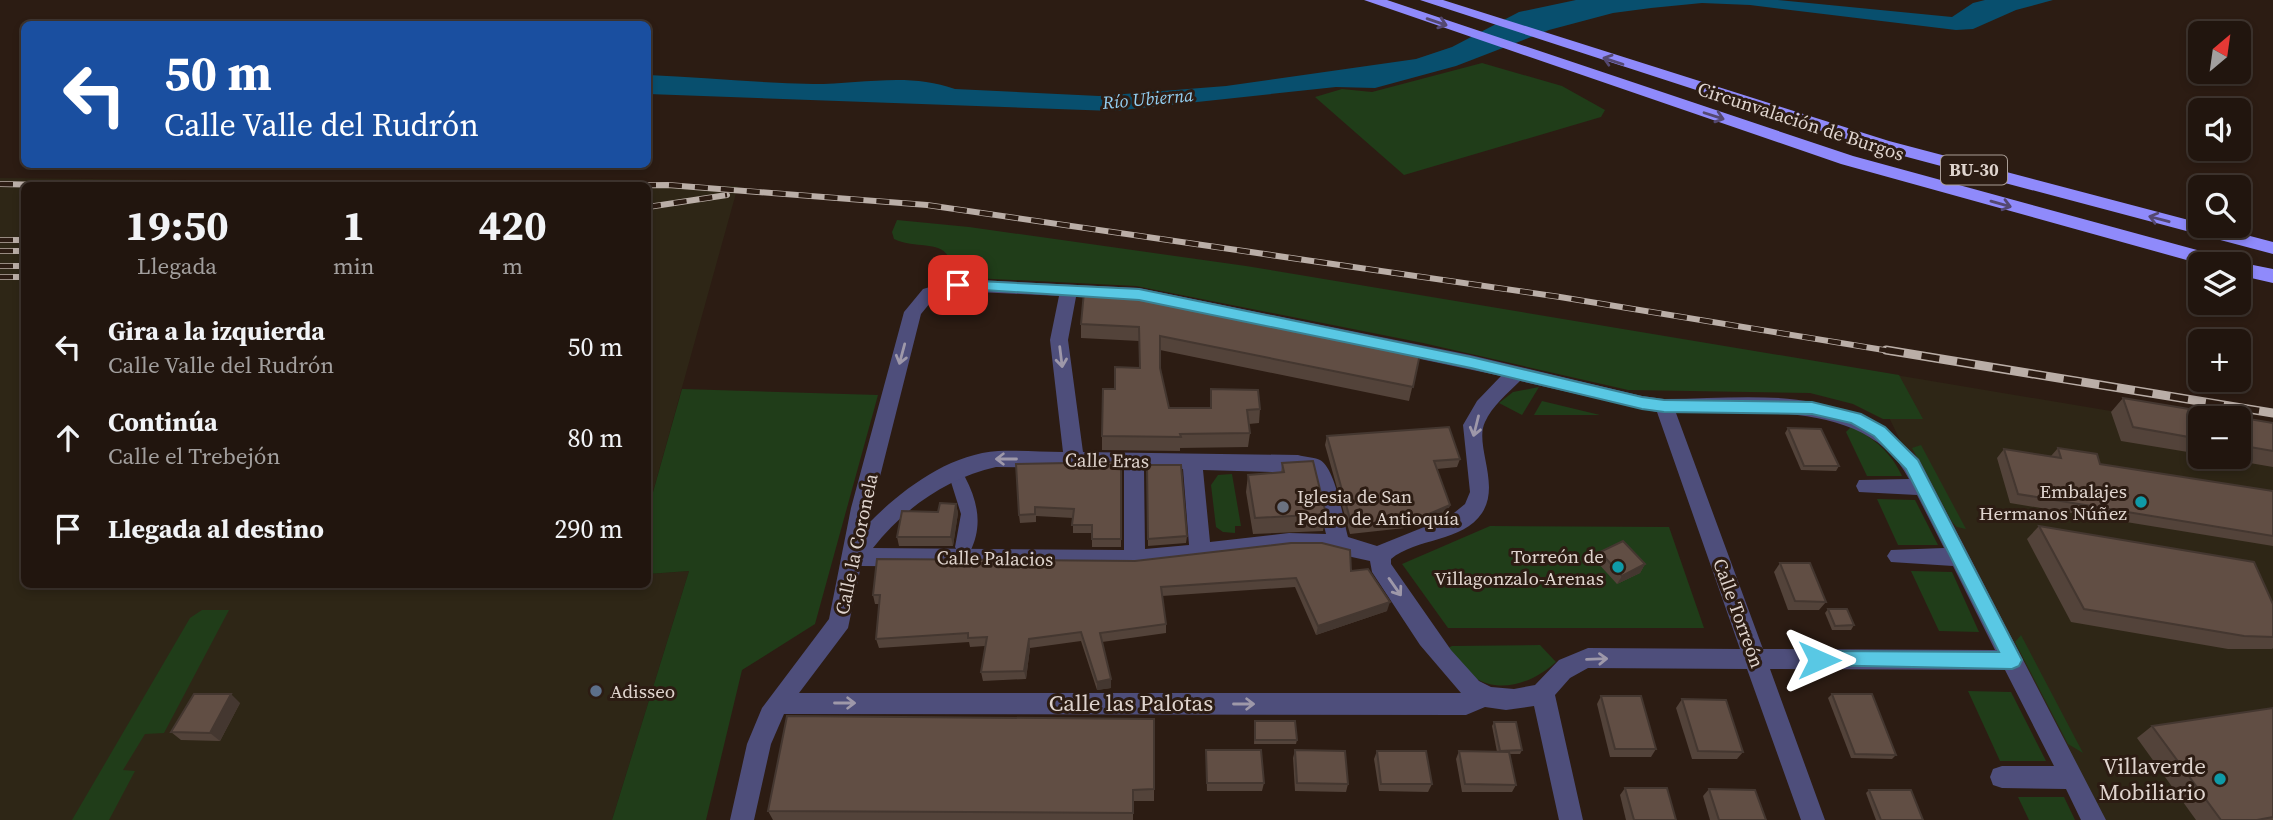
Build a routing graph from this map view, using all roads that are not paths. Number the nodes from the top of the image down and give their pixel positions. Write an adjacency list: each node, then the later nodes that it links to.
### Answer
1 (1372, 0): 4 (highway, Circunvalación de Burgos / BU-30, one-way to 4)
2 (1428, 0): 3 (highway, Circunvalación de Burgos / BU-30, one-way to 2)
3 (2273, 248)
4 (2188, 255)
5 (2251, 271): 6 (highway)
6 (2273, 276)
7 (1069, 290): 8 (street); 10 (street, one-way to 10); 21 (street, Calle la Coronela, one-way to 21)
8 (1516, 373): 9 (street); 19 (street, one-way to 19)
9 (1664, 406): 15 (street); 24 (street, Calle Torreón)
10 (1074, 460): 11 (street, Calle Eras); 21 (street, Calle Eras, one-way to 21)
11 (1134, 461): 12 (street, Calle Eras); 23 (street)
12 (1192, 461): 16 (street, Calle Eras); 18 (street)
13 (959, 482): 17 (street)
14 (1866, 486): 15 (street)
15 (1923, 487): 22 (street)
16 (1339, 542): 18 (street, Calle Palacios); 19 (street, Calle Palacios)
17 (964, 547)
18 (1200, 551): 23 (street, Calle Palacios)
19 (1381, 556): 27 (street, one-way to 27)
20 (1898, 556): 22 (street)
21 (854, 557): 23 (street, Calle Palacios); 28 (street, Calle la Coronela)
22 (1959, 557): 25 (street)
23 (1135, 559)
24 (1755, 659): 25 (street); 26 (street, one-way to 24); 33 (street, Calle Torreón)
25 (2012, 660): 30 (street)
26 (1543, 694): 27 (street, Calle las Palotas); 32 (street)
27 (1484, 696): 28 (street, Calle las Palotas, one-way to 27)
28 (777, 703): 31 (street, Calle la Coronela)
29 (2002, 777): 30 (street)
30 (2073, 778): 34 (street)
31 (742, 820)
32 (1572, 820)
33 (1813, 820)
34 (2094, 820)

